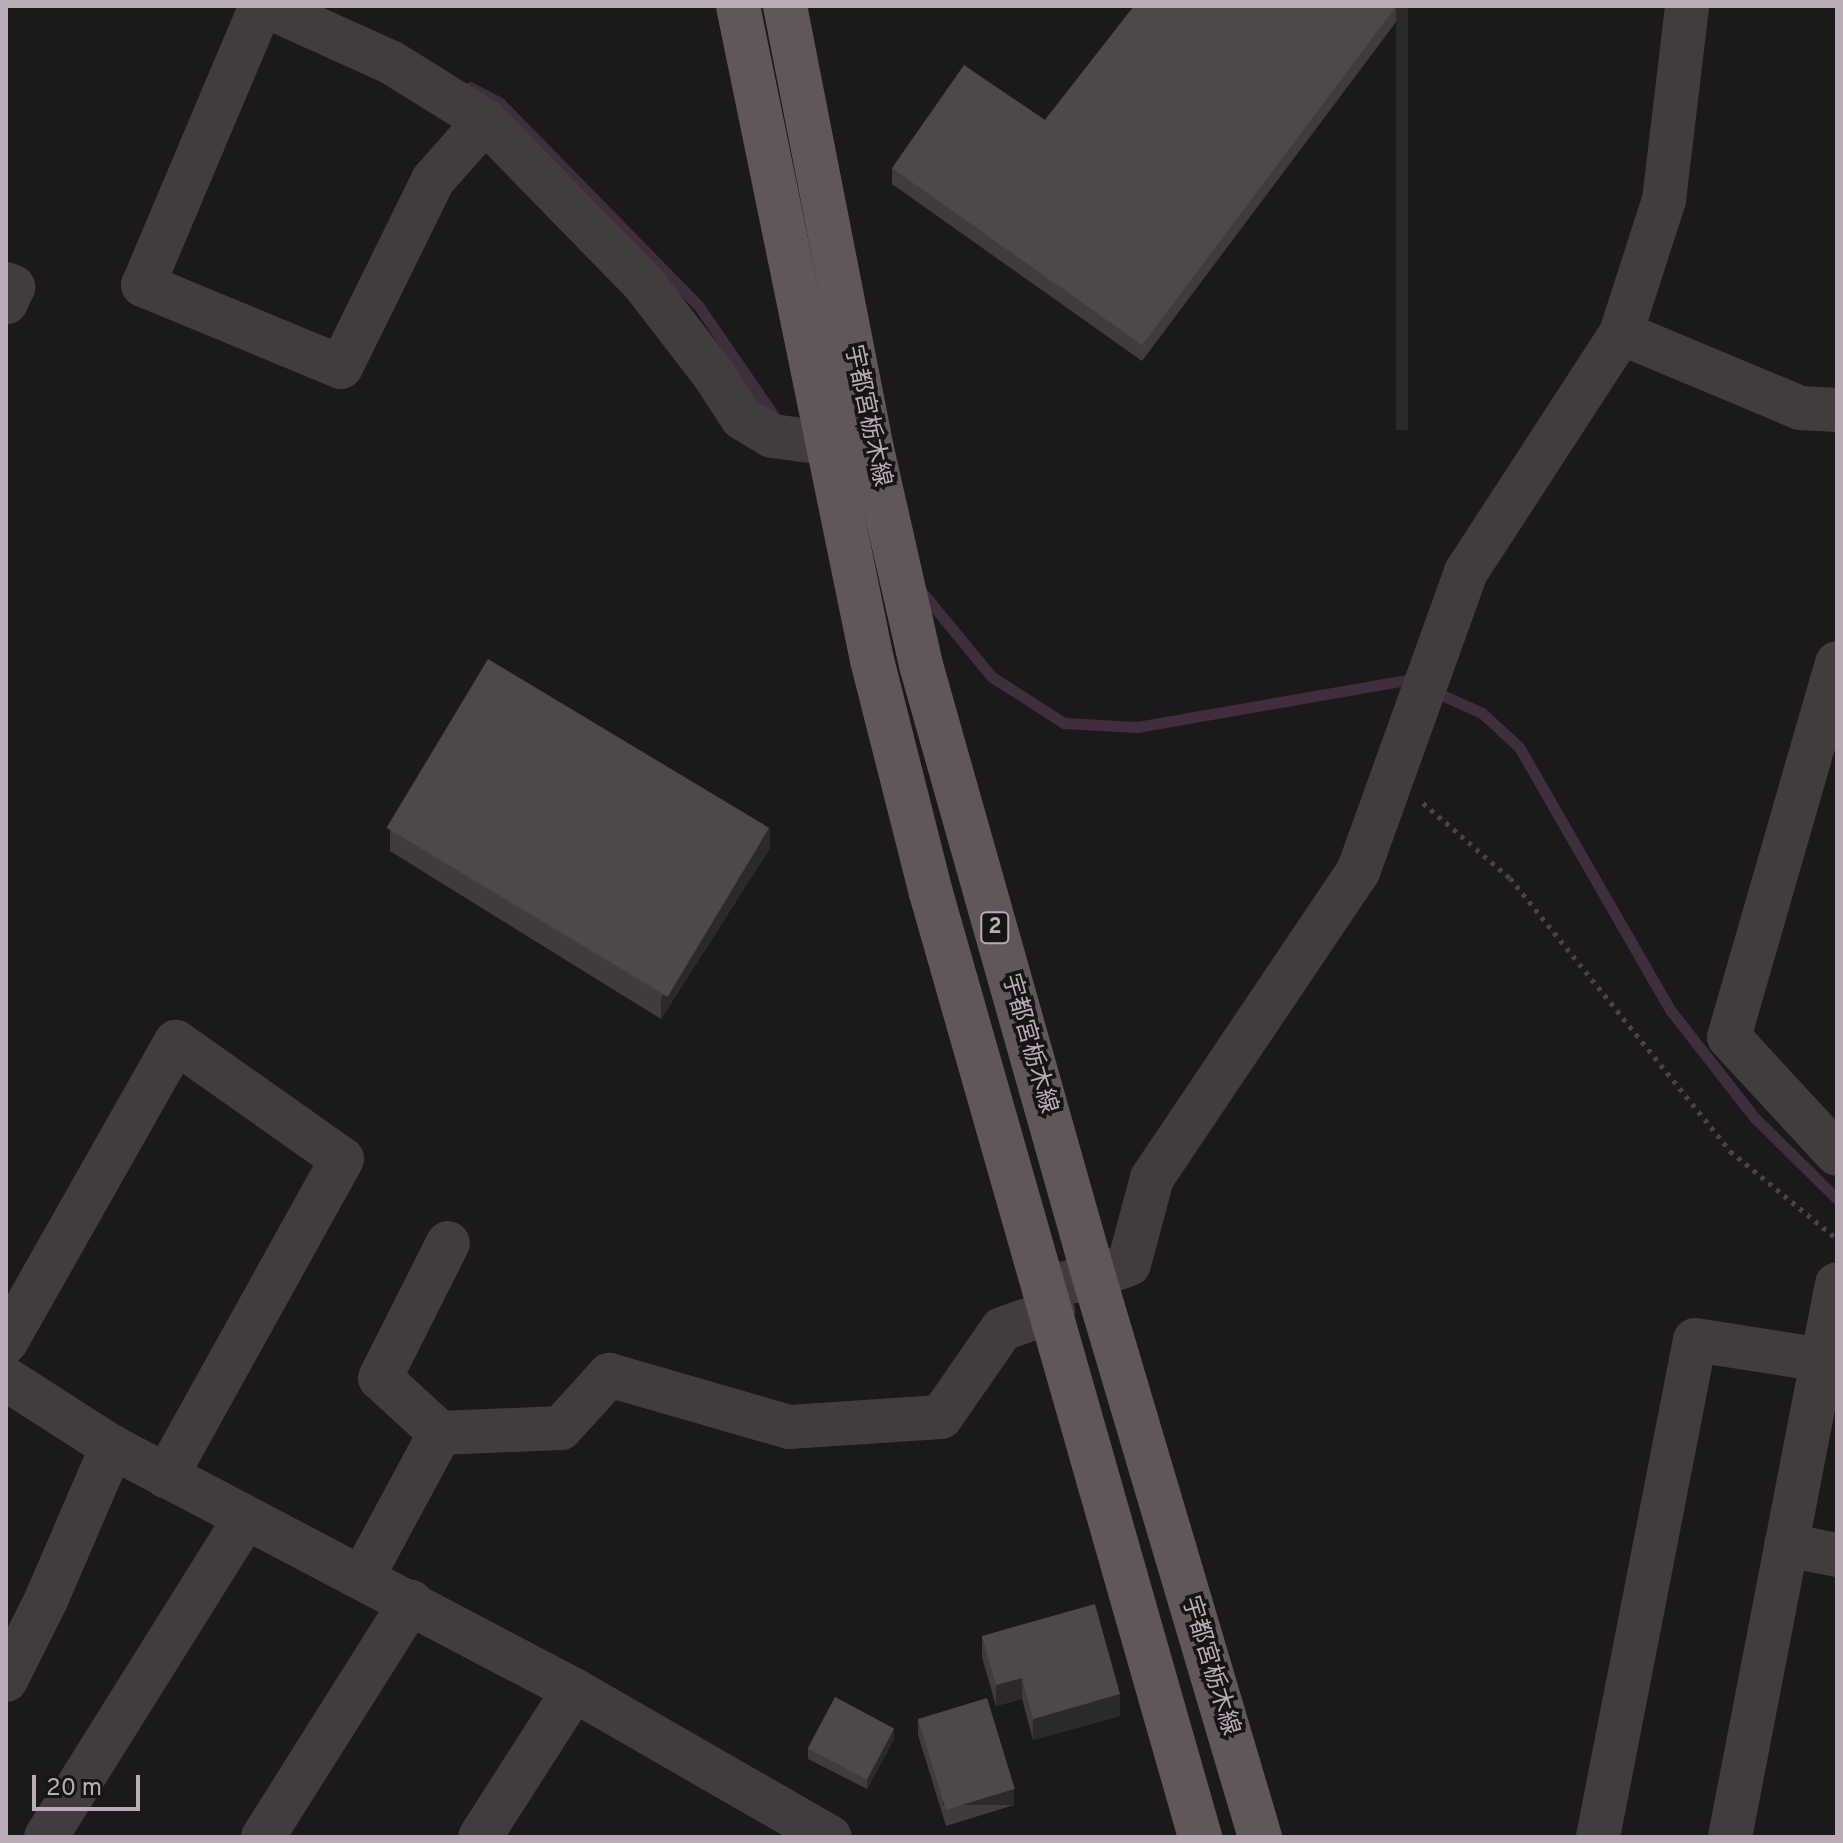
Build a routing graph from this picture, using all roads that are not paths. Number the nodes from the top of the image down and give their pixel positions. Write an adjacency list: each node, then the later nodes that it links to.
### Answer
1 (263, 6): 5 (street); 5 (street)
2 (738, 6): 10 (main road, 宇都宮栃木線 / 2)
3 (785, 6): 11 (main road, 宇都宮栃木線 / 2)
4 (1687, 6): 8 (street)
5 (485, 121): 10 (street)
6 (6, 284): 7 (street)
7 (6, 303)
8 (1621, 333): 9 (street); 15 (street)
9 (1837, 410)
10 (825, 443): 11 (street); 17 (main road, 宇都宮栃木線 / 2)
11 (872, 449): 15 (main road, 宇都宮栃木線 / 2)
12 (1837, 663): 13 (street)
13 (1837, 1154)
14 (448, 1243): 21 (street)
15 (1094, 1277): 17 (street); 36 (main road, 宇都宮栃木線 / 2)
16 (1837, 1284): 19 (street)
17 (1050, 1299): 21 (street); 35 (main road, 宇都宮栃木線 / 2)
18 (6, 1342): 23 (street)
19 (1822, 1360): 25 (street); 37 (street)
20 (6, 1379): 22 (street)
21 (440, 1433): 27 (street)
22 (112, 1447): 23 (street); 29 (street)
23 (166, 1476): 24 (street)
24 (245, 1518): 27 (street); 32 (street)
25 (1786, 1545): 26 (street); 38 (street)
26 (1837, 1555)
27 (362, 1578): 28 (street)
28 (411, 1602): 30 (street); 33 (street)
29 (6, 1680)
30 (574, 1690): 31 (street); 34 (street)
31 (798, 1830)
32 (46, 1837)
33 (263, 1837)
34 (480, 1837)
35 (1200, 1837)
36 (1260, 1837)
37 (1598, 1837)
38 (1730, 1837)

